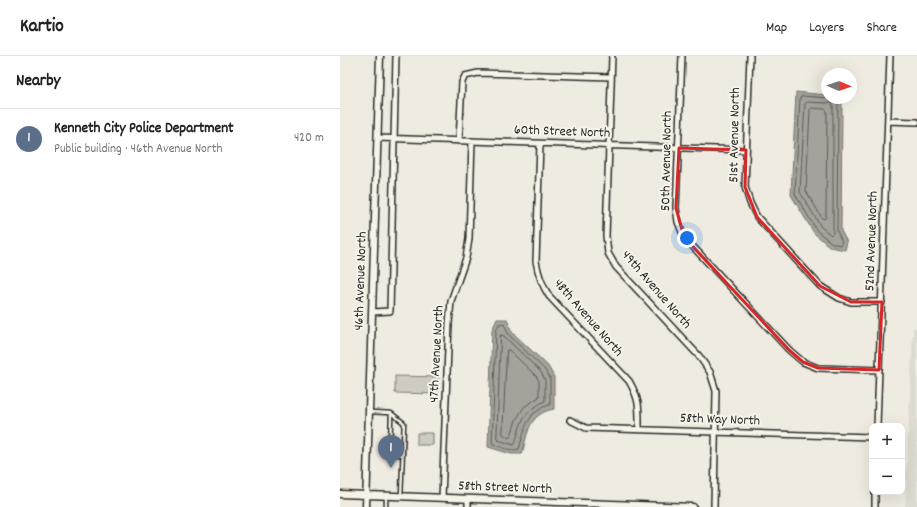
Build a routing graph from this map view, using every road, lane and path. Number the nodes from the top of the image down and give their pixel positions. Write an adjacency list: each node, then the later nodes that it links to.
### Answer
1 (380, 56): 10 (street, 46th Avenue North)
2 (396, 56): 11 (street)
3 (612, 56): 7 (street, 49th Avenue North)
4 (682, 56): 16 (street, 50th Avenue North)
5 (750, 56): 17 (street, 51st Avenue North)
6 (890, 56): 8 (street, 52nd Avenue North)
7 (611, 77): 12 (street); 15 (street, 49th Avenue North)
8 (888, 120): 9 (street); 18 (street, 52nd Avenue North)
9 (917, 122)
10 (377, 138): 11 (street, 60th Street North); 19 (street, 46th Avenue North)
11 (394, 139): 12 (street, 60th Street North); 19 (street)
12 (460, 141): 13 (street, 60th Street North)
13 (472, 141): 14 (street, 60th Street North); 34 (street, 47th Avenue North)
14 (540, 144): 15 (street, 60th Street North); 25 (street, 48th Avenue North)
15 (608, 146): 16 (street, 60th Street North); 26 (street, 49th Avenue North)
16 (679, 148): 17 (street, 60th Street North); 20 (street, 50th Avenue North)
17 (746, 150): 18 (street, 51st Avenue North)
18 (882, 302): 20 (street, 52nd Avenue North)
19 (372, 312): 21 (street, 46th Avenue North)
20 (879, 370): 24 (street, 52nd Avenue North)
21 (369, 412): 22 (lane); 30 (street, 46th Avenue North)
22 (391, 413): 28 (lane); 28 (lane)
23 (570, 420): 25 (street, 58th Way North)
24 (878, 423)
25 (639, 429): 26 (street, 58th Way North)
26 (716, 432): 27 (street, 58th Way North); 40 (street, 49th Avenue North)
27 (869, 437)
28 (403, 455): 33 (lane)
29 (340, 494): 30 (street, 58th Street North)
30 (367, 495): 32 (street, 58th Street North); 36 (street, 46th Avenue North)
31 (875, 495): 41 (street)
32 (386, 496): 33 (street, 58th Street North); 37 (lane)
33 (401, 496): 34 (street, 58th Street North)
34 (442, 498): 35 (street, 58th Street North)
35 (468, 499): 38 (street); 39 (street, 58th Street North)
36 (366, 507)
37 (386, 507)
38 (468, 507)
39 (693, 507)
40 (714, 507)
41 (875, 507)

